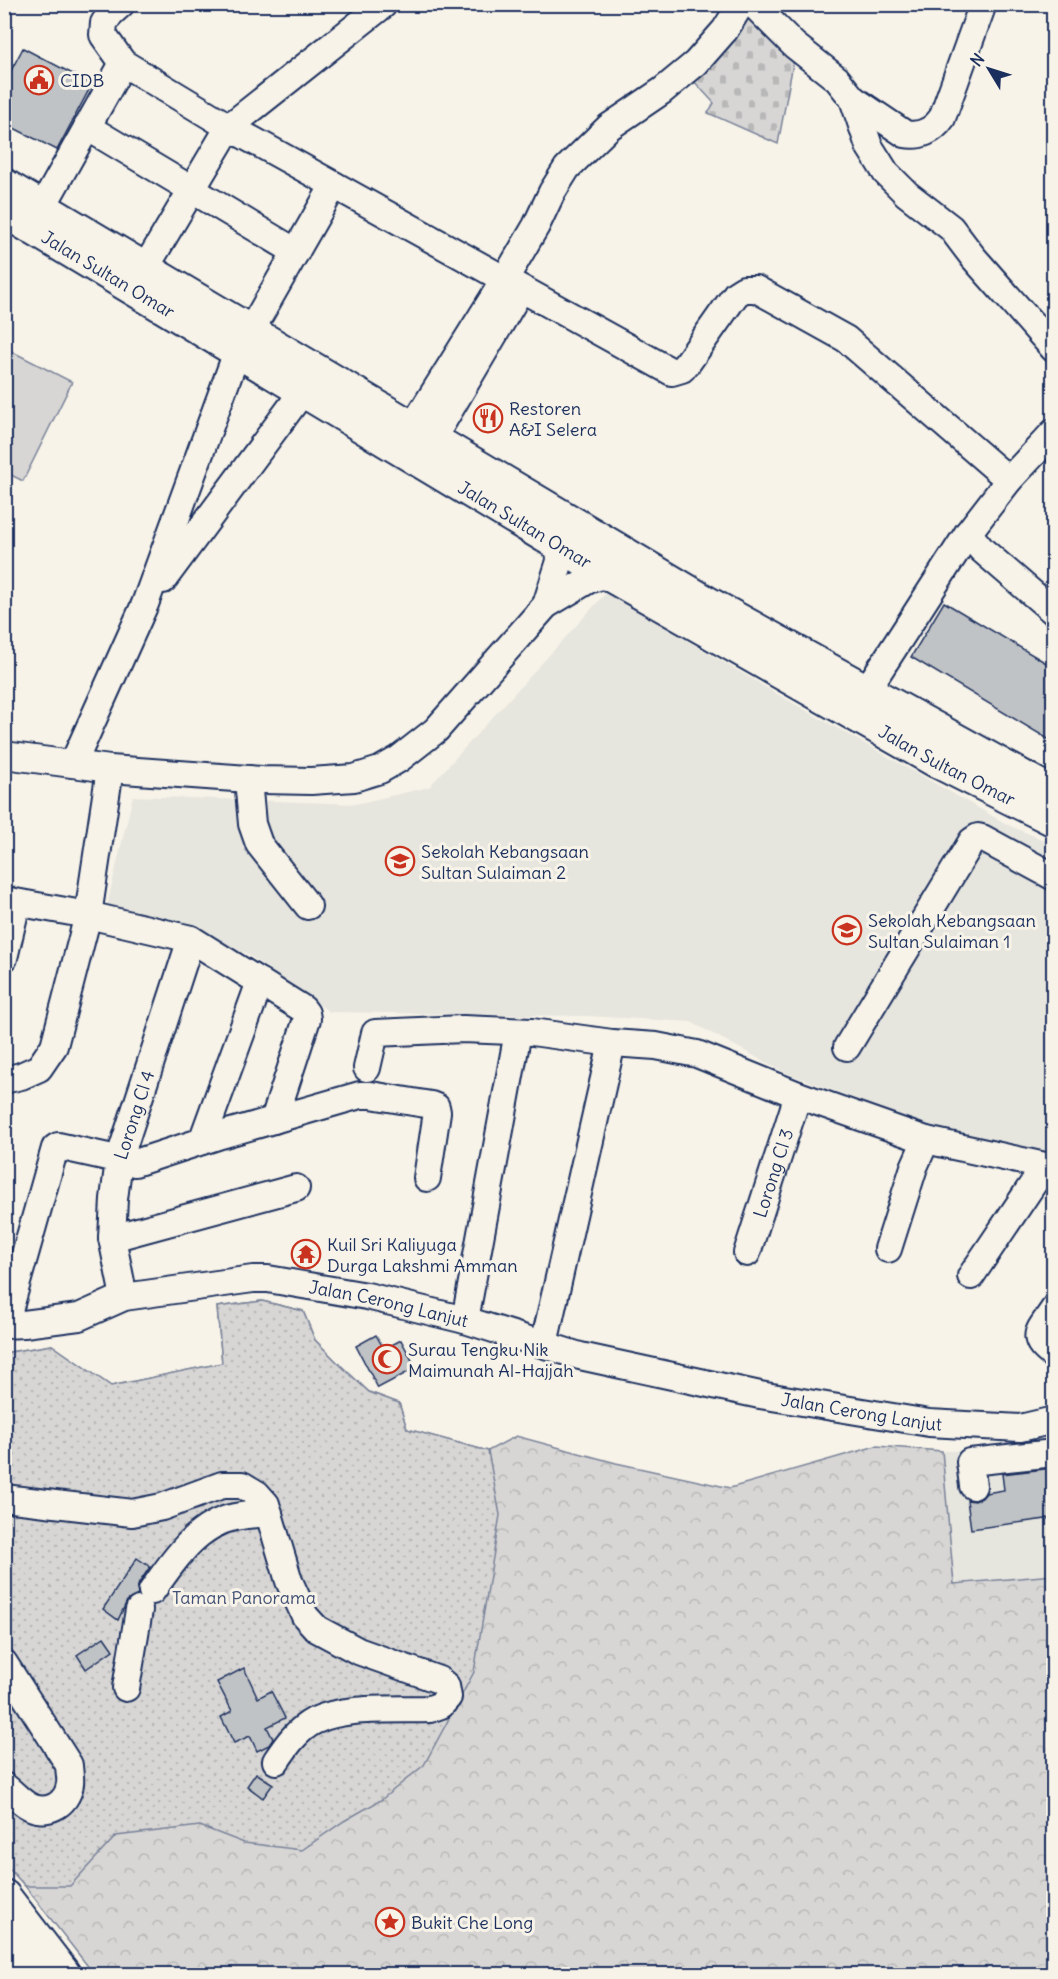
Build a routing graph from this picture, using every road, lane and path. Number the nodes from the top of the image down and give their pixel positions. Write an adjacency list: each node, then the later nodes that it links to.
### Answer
1 (121, 4): 6 (street)
2 (741, 4): 17 (street)
3 (753, 4): 7 (street)
4 (983, 4): 7 (street)
5 (383, 5): 9 (street)
6 (123, 63): 8 (street); 9 (street)
7 (853, 99): 19 (street)
8 (87, 127): 12 (street); 13 (street)
9 (229, 127): 11 (street); 12 (street)
10 (4, 185): 13 (main road)
11 (334, 185): 15 (street); 17 (street)
12 (192, 190): 15 (street); 16 (street)
13 (43, 206): 16 (main road)
14 (4, 211): 18 (main road, Jalan Sultan Omar)
15 (296, 252): 18 (street)
16 (146, 267): 18 (main road)
17 (513, 284): 22 (street); 23 (street)
18 (244, 342): 20 (main road, Jalan Sultan Omar); 22 (main road); 27 (street)
19 (1053, 349)
20 (303, 391): 25 (main road, Jalan Sultan Omar); 27 (street)
21 (1053, 432): 23 (street)
22 (422, 434): 30 (main road)
23 (1009, 480): 24 (street)
24 (968, 533): 29 (street); 30 (street)
25 (559, 544): 26 (main road, Jalan Sultan Omar); 28 (street)
26 (608, 574): 28 (street); 36 (main road, Jalan Sultan Omar)
27 (145, 604): 32 (street)
28 (546, 605): 34 (street)
29 (1053, 612)
30 (866, 691): 35 (main road)
31 (4, 755): 32 (street)
32 (73, 764): 33 (street)
33 (110, 769): 34 (street); 40 (street)
34 (248, 779): 39 (street)
35 (1053, 794)
36 (1053, 820)
37 (1053, 877): 46 (street)
38 (11, 902): 40 (street); 42 (street)
39 (308, 906)
40 (88, 915): 41 (street); 48 (street)
41 (191, 939): 43 (street); 53 (street, Lorong Cl 4)
42 (4, 958)
43 (260, 982): 50 (street); 52 (street)
44 (518, 1032): 45 (street); 47 (street); 63 (street)
45 (612, 1043): 49 (street); 65 (street)
46 (847, 1047)
47 (367, 1068)
48 (4, 1080)
49 (798, 1095): 51 (street); 59 (street, Lorong Cl 3)
50 (274, 1120): 52 (street); 55 (street)
51 (926, 1140): 54 (street); 58 (street)
52 (202, 1141): 53 (street)
53 (119, 1160): 57 (street, Lorong Cl 4); 64 (street)
54 (1049, 1167): 60 (street)
55 (427, 1178)
56 (296, 1188): 57 (street)
57 (112, 1238): 61 (street, Lorong Cl 4)
58 (888, 1249)
59 (747, 1253)
60 (971, 1276)
61 (124, 1297): 63 (street, Jalan Cerong Lanjut); 64 (street, Jalan Cerong Lanjut)
62 (1053, 1309): 66 (street)
63 (465, 1320): 65 (street, Jalan Cerong Lanjut)
64 (5, 1325)
65 (544, 1344): 67 (street, Jalan Cerong Lanjut)
66 (1053, 1356)
67 (1053, 1420)
68 (1053, 1453): 69 (street)
69 (973, 1486)
70 (4, 1498): 71 (street)
71 (269, 1513): 73 (street); 74 (street)
72 (4, 1663): 75 (street)
73 (126, 1688)
74 (276, 1761)
75 (4, 1786)
76 (4, 1896): 79 (main road)
77 (4, 1938): 78 (main road)
78 (33, 1974)
79 (64, 1974)

